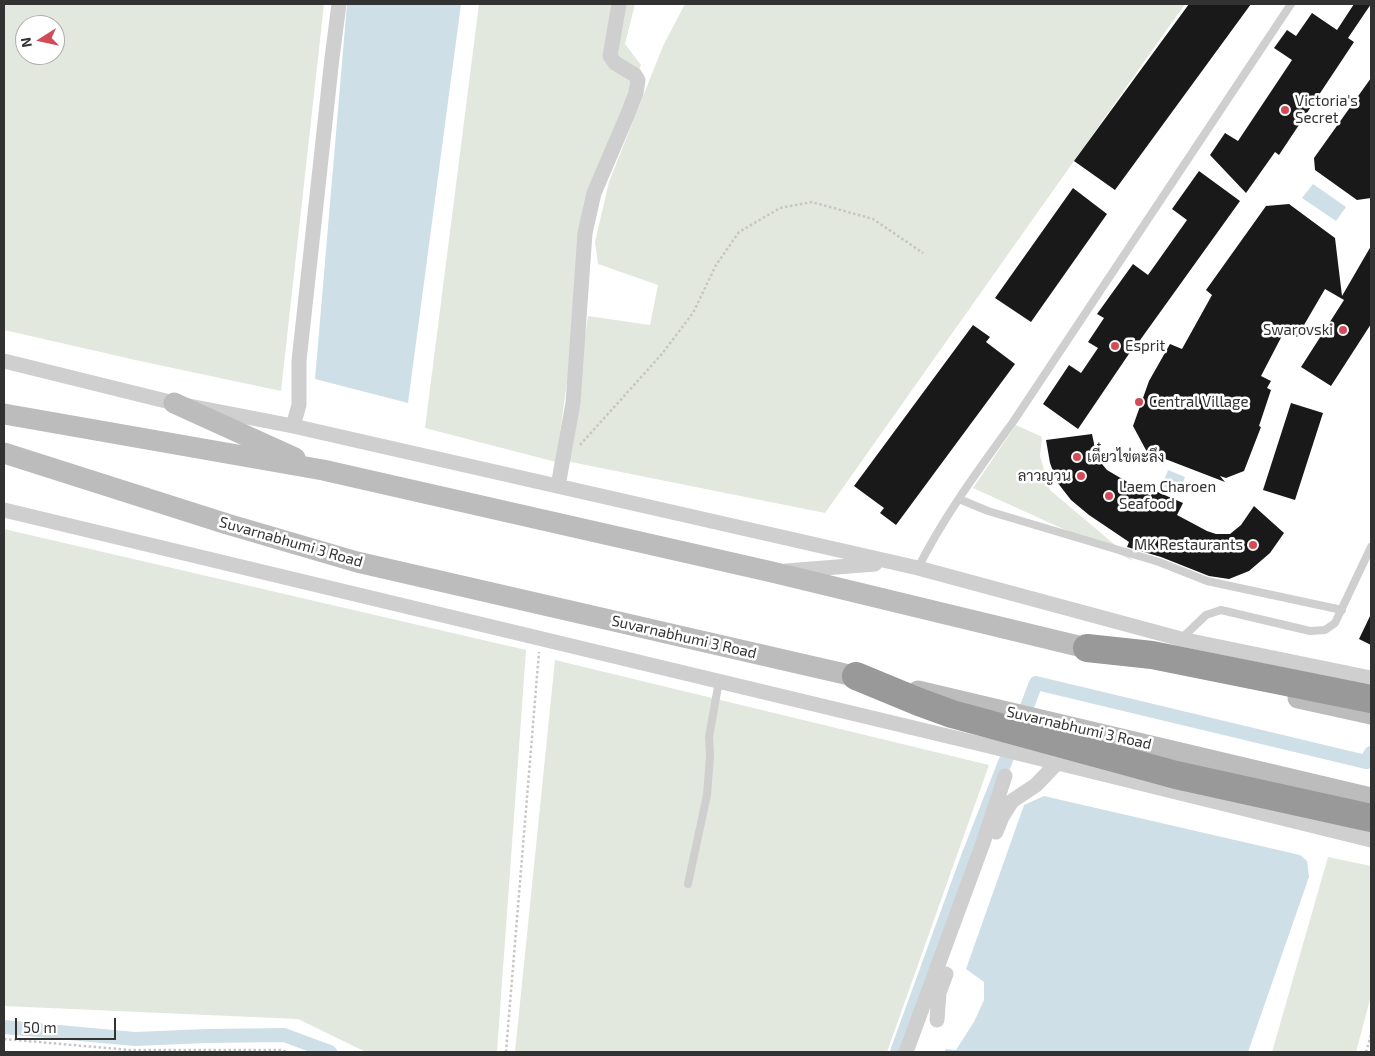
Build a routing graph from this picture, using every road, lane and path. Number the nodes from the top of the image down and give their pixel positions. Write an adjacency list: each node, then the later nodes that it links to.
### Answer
1 (339, 4): 8 (street)
2 (619, 4): 10 (street)
3 (1291, 4): 13 (lane)
4 (923, 253): 10 (path)
5 (4, 361): 6 (street)
6 (174, 403): 8 (street); 11 (main road)
7 (4, 414): 11 (main road)
8 (293, 426): 12 (street)
9 (4, 453): 23 (main road, Suvarnabhumi 3 Road)
10 (562, 465): 12 (street)
11 (323, 470): 18 (main road)
12 (558, 486): 16 (street)
13 (959, 499): 17 (lane); 19 (lane)
14 (4, 510): 20 (street)
15 (1371, 547): 19 (lane)
16 (889, 563): 17 (street); 18 (street)
17 (918, 568): 21 (street)
18 (772, 572): 22 (main road)
19 (1342, 610): 21 (lane)
20 (540, 638): 25 (street); 39 (path)
21 (1181, 640): 24 (street)
22 (1087, 648): 26 (highway)
23 (856, 676): 27 (highway)
24 (1371, 678)
25 (718, 681): 27 (street); 34 (lane)
26 (1370, 709)
27 (999, 728): 28 (highway)
28 (1041, 739): 29 (street); 31 (main road, Suvarnabhumi 3 Road); 32 (highway)
29 (1056, 763): 33 (street); 35 (street)
30 (1005, 776): 40 (street)
31 (1371, 798)
32 (1371, 818)
33 (1371, 840)
34 (688, 884)
35 (937, 1020)
36 (1371, 1035): 41 (path)
37 (4, 1039): 38 (path)
38 (288, 1052)
39 (506, 1052)
40 (906, 1052)
41 (1366, 1052)

